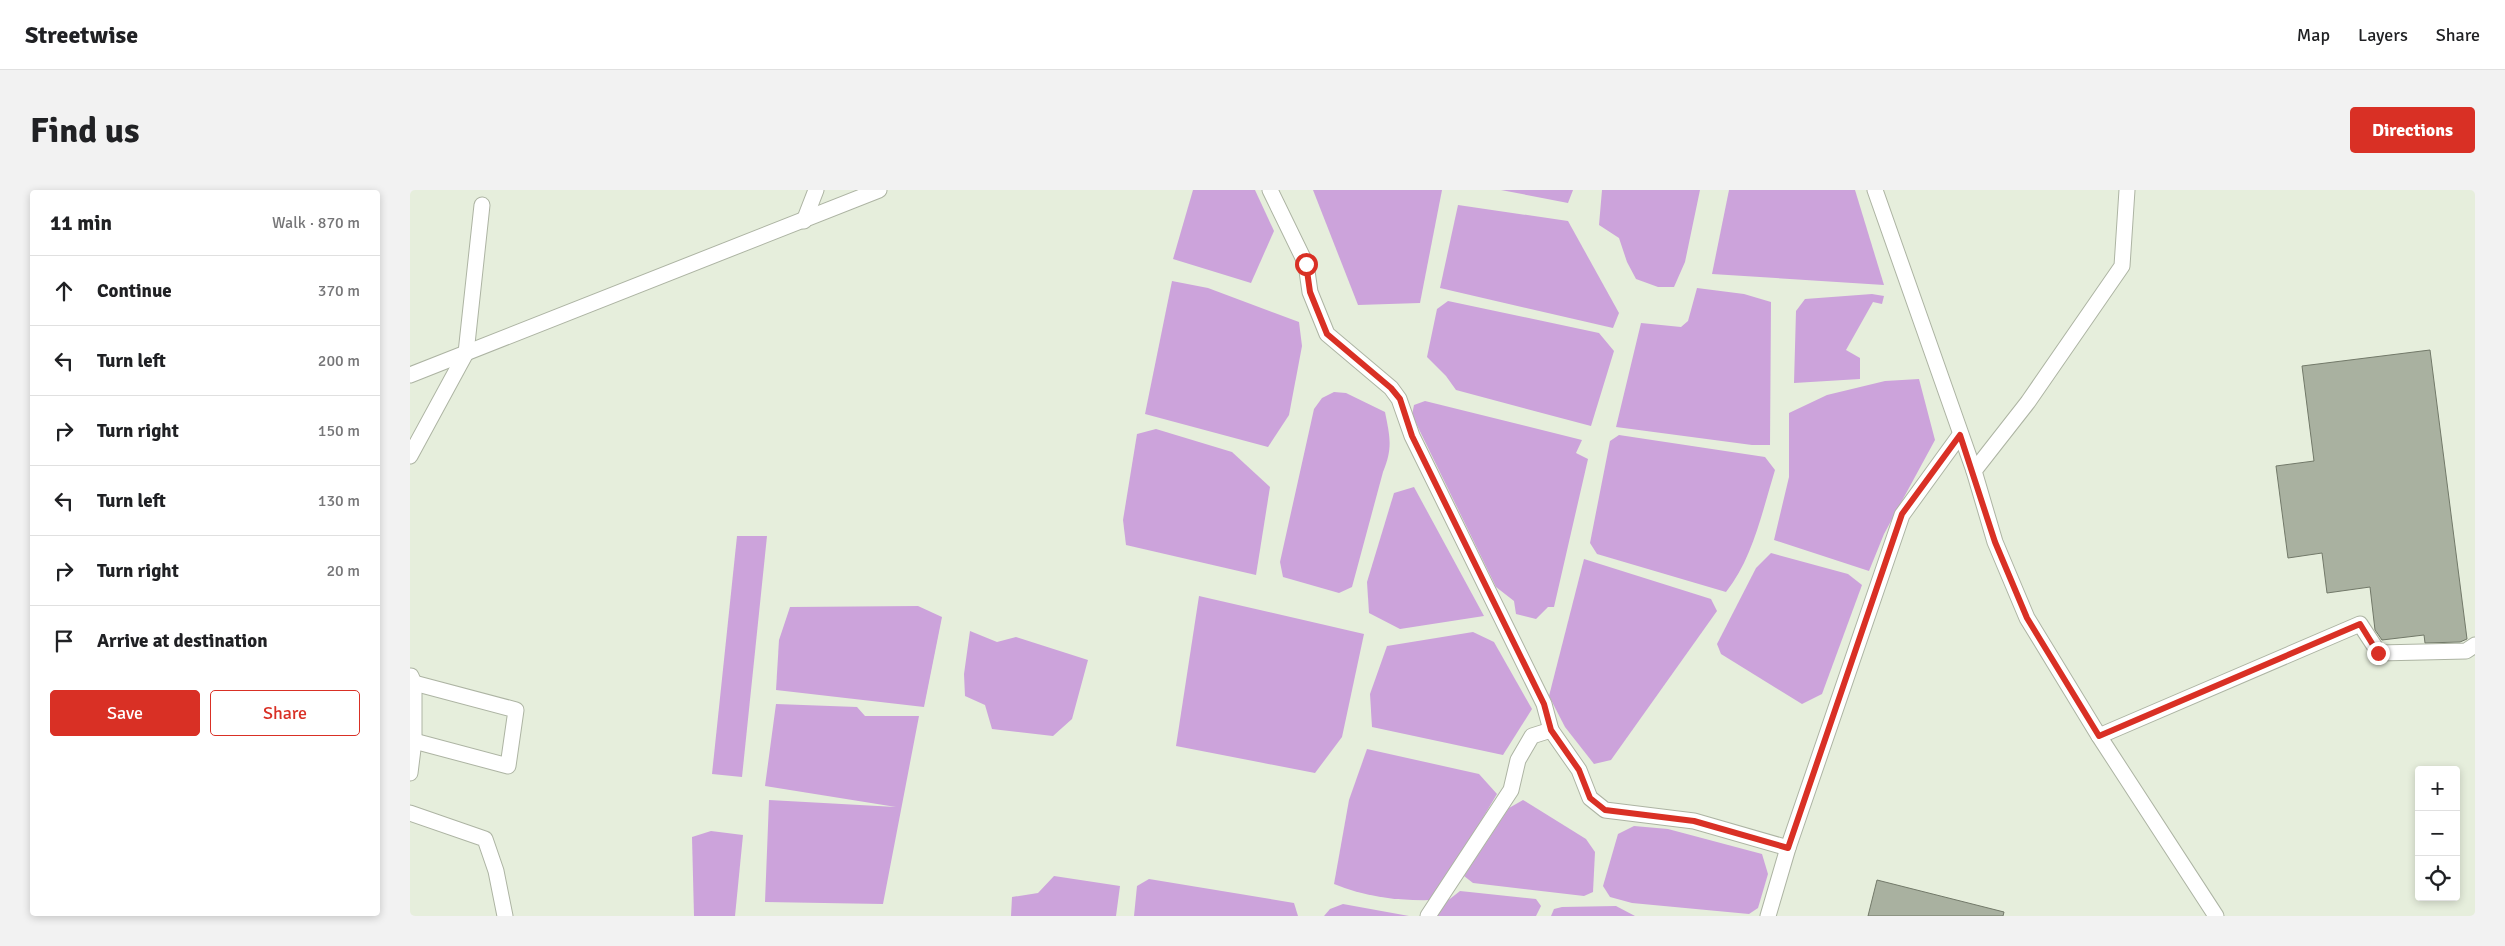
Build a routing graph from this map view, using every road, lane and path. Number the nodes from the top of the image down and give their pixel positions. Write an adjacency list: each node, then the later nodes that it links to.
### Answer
1 (816, 190): 7 (street)
2 (879, 190): 7 (street)
3 (1270, 190): 16 (street)
4 (1875, 190): 10 (street)
5 (2127, 190): 12 (street)
6 (482, 205): 8 (street)
7 (804, 221): 8 (street)
8 (466, 353): 9 (street); 11 (street)
9 (410, 375)
10 (1960, 435): 12 (street); 21 (street)
11 (410, 456)
12 (1974, 472): 17 (street)
13 (2475, 645): 17 (street)
14 (412, 679): 15 (street); 18 (street)
15 (412, 707): 18 (street)
16 (1551, 730): 21 (street); 23 (street)
17 (2099, 736): 25 (street)
18 (414, 741): 19 (street)
19 (410, 773)
20 (410, 813): 22 (street)
21 (1788, 848): 24 (street)
22 (505, 916)
23 (1428, 916)
24 (1768, 916)
25 (2216, 916)

